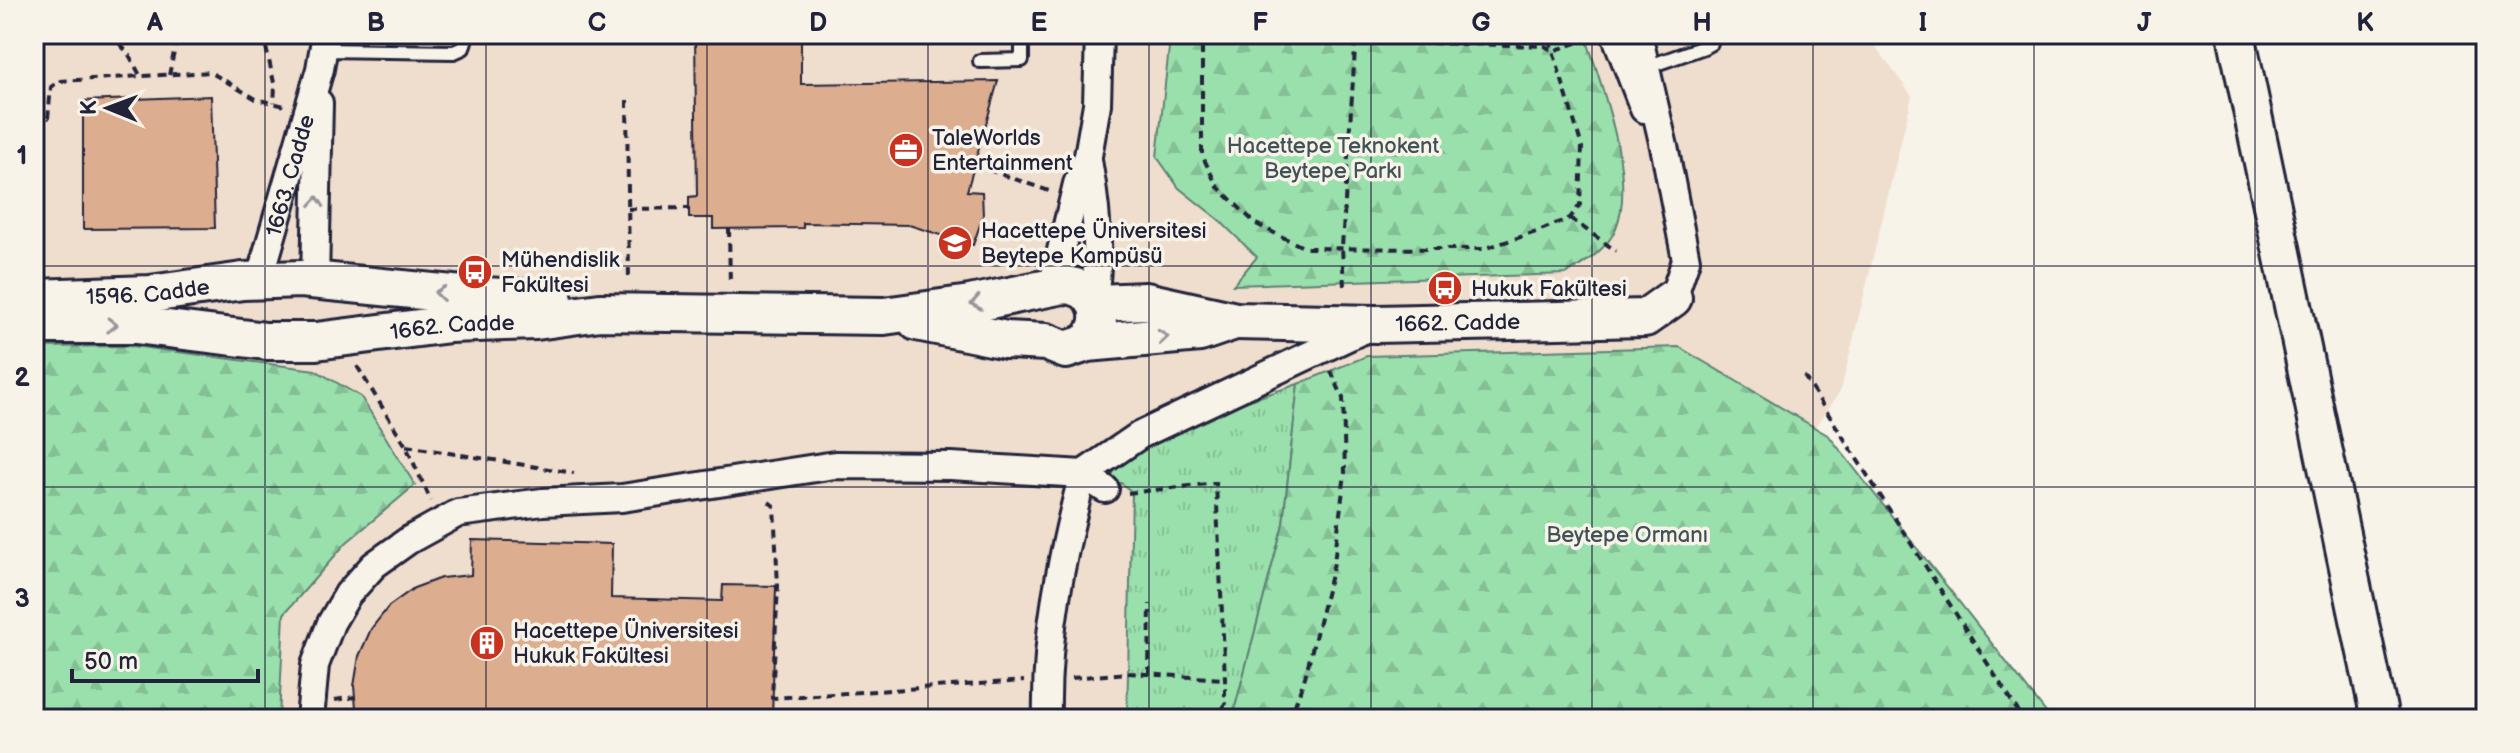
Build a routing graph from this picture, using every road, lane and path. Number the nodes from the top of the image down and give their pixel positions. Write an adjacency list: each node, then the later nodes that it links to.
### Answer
1 (110, 34): 20 (path)
2 (178, 34): 19 (path)
3 (263, 34): 22 (path)
4 (467, 34): 15 (lane)
5 (1022, 34): 17 (lane)
6 (1099, 34): 12 (path); 26 (street)
7 (1356, 34): 14 (path)
8 (1548, 34): 16 (path)
9 (1638, 34): 18 (street)
10 (1714, 34): 18 (lane)
11 (2236, 34): 70 (street)
12 (1202, 36): 14 (path); 33 (path)
13 (1604, 36): 16 (path); 25 (street)
14 (1355, 42): 16 (path); 33 (path)
15 (323, 51): 23 (street, 1663. Cadde); 35 (street, 1663. Cadde, one-way to 15)
16 (1553, 51): 31 (path)
17 (980, 61)
18 (1647, 67): 25 (street)
19 (169, 75): 20 (path); 22 (path)
20 (141, 77): 24 (path)
21 (627, 100): 30 (path)
22 (274, 103): 23 (path)
23 (308, 111): 36 (street, 1663. Cadde)
24 (34, 115)
25 (1665, 151): 42 (street)
26 (1088, 156): 40 (street); 43 (street)
27 (975, 165): 28 (path)
28 (1061, 195)
29 (689, 208): 30 (path)
30 (628, 209): 37 (path)
31 (1570, 218): 33 (path); 34 (path)
32 (729, 229): 38 (path)
33 (1342, 247): 39 (path)
34 (1616, 251)
35 (315, 280): 36 (street, 1662. Cadde); 44 (street, 1662. Cadde, one-way to 35); 50 (street)
36 (259, 281): 41 (street, 1596. Cadde); 49 (street)
37 (629, 282)
38 (730, 285)
39 (1344, 286)
40 (1052, 288): 43 (street, 1662. Cadde); 45 (street, 1662. Cadde, one-way to 45); 51 (street)
41 (34, 298)
42 (1673, 298): 47 (street, 1662. Cadde)
43 (1095, 300): 46 (street, 1662. Cadde); 52 (street)
44 (600, 312): 45 (street, 1662. Cadde); 50 (street, 1662. Cadde)
45 (884, 316): 51 (street, 1662. Cadde)
46 (1236, 321): 47 (street, 1662. Cadde); 52 (street, 1662. Cadde, one-way to 46)
47 (1376, 324): 53 (street)
48 (34, 325): 49 (street, 1596. Cadde, one-way to 49)
49 (253, 339): 50 (street, 1662. Cadde)
50 (320, 340): 55 (path)
51 (1046, 342): 52 (street, 1662. Cadde)
52 (1087, 343)
53 (1321, 350): 57 (street); 68 (path)
54 (1804, 376): 69 (path)
55 (406, 446): 56 (path); 60 (path)
56 (581, 474)
57 (1083, 474): 58 (street); 59 (street); 64 (street)
58 (742, 480): 64 (path); 65 (street)
59 (1112, 492): 63 (path)
60 (420, 510)
61 (1150, 604): 62 (path)
62 (1149, 675): 63 (path); 64 (path)
63 (1225, 679): 67 (path)
64 (1046, 680): 66 (street)
65 (310, 719)
66 (1047, 719)
67 (1220, 719)
68 (1290, 719)
69 (2023, 719)
70 (2380, 719)

